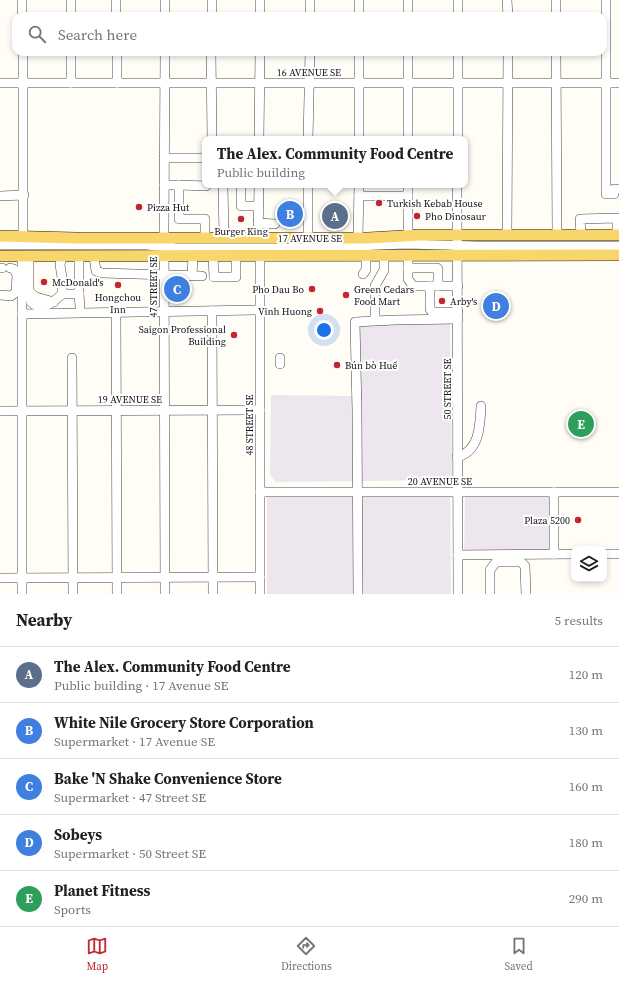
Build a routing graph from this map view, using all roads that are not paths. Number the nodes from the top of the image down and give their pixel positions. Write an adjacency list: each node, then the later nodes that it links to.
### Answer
1 (22, 0): 14 (street)
2 (71, 0): 15 (street)
3 (116, 0): 16 (street)
4 (165, 0): 17 (street)
5 (212, 0): 18 (street)
6 (260, 0): 19 (street)
7 (310, 0): 20 (street)
8 (359, 0): 21 (street)
9 (408, 0): 22 (street)
10 (458, 0): 23 (street)
11 (508, 0): 24 (street)
12 (556, 0): 25 (street)
13 (606, 0): 26 (street)
14 (22, 12)
15 (71, 12)
16 (116, 12)
17 (165, 12)
18 (212, 12)
19 (260, 12)
20 (310, 12)
21 (359, 12)
22 (408, 12)
23 (458, 12)
24 (508, 12)
25 (556, 12)
26 (606, 12)
27 (23, 56): 43 (street)
28 (71, 56): 44 (street)
29 (117, 56): 45 (street)
30 (165, 56): 46 (street, 47 STREET SE)
31 (211, 56): 47 (street)
32 (260, 56): 48 (street)
33 (310, 56): 49 (street)
34 (359, 56): 50 (street)
35 (408, 56): 51 (street)
36 (458, 56): 52 (street)
37 (508, 56): 53 (street)
38 (556, 56): 54 (street)
39 (606, 56): 40 (street)
40 (606, 82): 41 (street, 16 AVENUE SE); 54 (street, 16 AVENUE SE); 74 (street)
41 (619, 82)
42 (0, 83): 43 (street, 16 AVENUE SE)
43 (23, 83): 44 (street, 16 AVENUE SE); 75 (street)
44 (71, 83): 45 (street, 16 AVENUE SE)
45 (117, 83): 46 (street, 16 AVENUE SE)
46 (165, 83): 47 (street, 16 AVENUE SE); 61 (street, 47 STREET SE)
47 (211, 83): 48 (street, 16 AVENUE SE); 55 (street)
48 (260, 83): 49 (street, 16 AVENUE SE); 56 (street)
49 (310, 83): 50 (street, 16 AVENUE SE); 57 (street)
50 (359, 83): 51 (street, 16 AVENUE SE); 58 (street)
51 (408, 83): 52 (street, 16 AVENUE SE); 59 (street)
52 (458, 83): 53 (street, 16 AVENUE SE); 60 (street)
53 (508, 83): 54 (street, 16 AVENUE SE); 84 (street)
54 (556, 83): 85 (street)
55 (212, 136)
56 (260, 136)
57 (308, 136)
58 (359, 136)
59 (408, 136)
60 (458, 136)
61 (164, 158): 62 (street); 63 (street, 47 STREET SE)
62 (202, 158)
63 (164, 185): 64 (street); 98 (street, 47 STREET SE)
64 (179, 185): 65 (street); 90 (street)
65 (202, 186)
66 (223, 188): 83 (street)
67 (229, 188): 83 (street)
68 (241, 188): 79 (street)
69 (259, 188): 79 (street)
70 (308, 188): 92 (street)
71 (359, 188): 77 (street)
72 (408, 188): 78 (street)
73 (458, 188): 96 (street, 50 STREET SE)
74 (619, 189)
75 (24, 195): 76 (street); 88 (street)
76 (0, 196)
77 (359, 196): 78 (street); 93 (street)
78 (408, 196): 89 (street)
79 (258, 206): 81 (street)
80 (618, 218): 86 (street); 94 (street)
81 (258, 223): 82 (street); 91 (street)
82 (275, 224)
83 (224, 233): 90 (main road, 17 AVENUE SE); 91 (main road, 17 AVENUE SE)
84 (507, 235): 85 (main road, 17 AVENUE SE); 96 (main road, 17 AVENUE SE)
85 (557, 235): 86 (main road, 17 AVENUE SE)
86 (581, 235): 94 (main road, 17 AVENUE SE)
87 (0, 236): 88 (main road, 17 AVENUE SE)
88 (23, 236): 98 (main road, 17 AVENUE SE)
89 (408, 236): 93 (main road, 17 AVENUE SE); 96 (main road, 17 AVENUE SE)
90 (205, 238): 98 (main road, 17 AVENUE SE)
91 (258, 238): 92 (main road, 17 AVENUE SE)
92 (308, 238): 93 (main road, 17 AVENUE SE)
93 (358, 238)
94 (618, 238): 97 (street)
95 (0, 245): 98 (street)
96 (457, 245): 97 (street); 98 (street); 101 (main road, 17 AVENUE SE); 102 (main road, 17 AVENUE SE); 120 (street, 50 STREET SE)
97 (500, 246): 102 (street)
98 (164, 247): 107 (main road, 17 AVENUE SE); 108 (main road, 17 AVENUE SE); 116 (street, 47 STREET SE)
99 (366, 255): 100 (main road, 17 AVENUE SE); 111 (main road, 17 AVENUE SE); 115 (street)
100 (384, 255): 101 (main road, 17 AVENUE SE); 131 (street)
101 (408, 255): 114 (street)
102 (582, 255): 103 (main road, 17 AVENUE SE)
103 (619, 255)
104 (0, 256): 105 (main road, 17 AVENUE SE)
105 (26, 256): 112 (main road, 17 AVENUE SE); 123 (street); 129 (street)
106 (79, 256): 107 (main road, 17 AVENUE SE); 112 (main road, 17 AVENUE SE); 121 (street)
107 (94, 256): 116 (street)
108 (193, 256): 109 (main road, 17 AVENUE SE); 117 (street)
109 (213, 256): 110 (main road, 17 AVENUE SE); 110 (street)
110 (236, 256): 111 (main road, 17 AVENUE SE)
111 (260, 256): 125 (street, 48 STREET SE)
112 (61, 261): 123 (street)
113 (4, 268): 122 (street)
114 (408, 268): 119 (street); 119 (street)
115 (362, 274)
116 (164, 275): 117 (street); 126 (street, 47 STREET SE)
117 (192, 276): 118 (street)
118 (202, 276)
119 (434, 286): 120 (street); 130 (street)
120 (458, 286): 130 (street, 50 STREET SE)
121 (79, 294): 123 (street); 124 (street)
122 (0, 295)
123 (56, 299)
124 (80, 307)
125 (260, 310): 127 (street); 137 (street, 48 STREET SE)
126 (164, 311): 127 (street); 128 (street); 135 (street, 47 STREET SE)
127 (212, 311): 136 (street)
128 (116, 312): 129 (street); 134 (street)
129 (22, 314): 139 (street)
130 (458, 316): 131 (street); 141 (street, 50 STREET SE)
131 (375, 320): 143 (street)
132 (72, 358): 140 (street)
133 (481, 406): 141 (street)
134 (117, 410): 135 (street, 19 AVENUE SE); 140 (street, 19 AVENUE SE); 153 (street)
135 (164, 410): 136 (street, 19 AVENUE SE); 154 (street, 47 STREET SE)
136 (212, 410): 137 (street, 19 AVENUE SE); 155 (street)
137 (260, 410): 142 (street, 48 STREET SE)
138 (0, 411): 139 (street, 19 AVENUE SE)
139 (22, 411): 140 (street, 19 AVENUE SE); 158 (street)
140 (71, 411): 152 (street)
141 (457, 456): 144 (street, 50 STREET SE)
142 (260, 492): 143 (street, 20 AVENUE SE); 156 (street, 48 STREET SE)
143 (357, 492): 144 (street, 20 AVENUE SE); 165 (street)
144 (457, 492): 145 (street, 20 AVENUE SE); 151 (street, 50 STREET SE)
145 (554, 492): 146 (street, 20 AVENUE SE); 147 (street)
146 (619, 492)
147 (554, 554): 148 (street); 151 (street)
148 (571, 554)
149 (607, 554): 150 (street)
150 (619, 554)
151 (458, 555): 166 (street, 50 STREET SE)
152 (74, 577): 153 (street); 158 (street); 160 (street)
153 (117, 577): 154 (street); 161 (street)
154 (164, 577): 155 (street); 162 (street, 47 STREET SE)
155 (213, 577): 156 (street); 163 (street)
156 (260, 577): 164 (street, 48 STREET SE)
157 (0, 578): 158 (street)
158 (22, 578): 159 (street)
159 (22, 594)
160 (73, 594)
161 (117, 594)
162 (164, 594)
163 (213, 594)
164 (260, 594)
165 (358, 594)
166 (458, 594)
167 (490, 594): 168 (street)
168 (526, 594)

